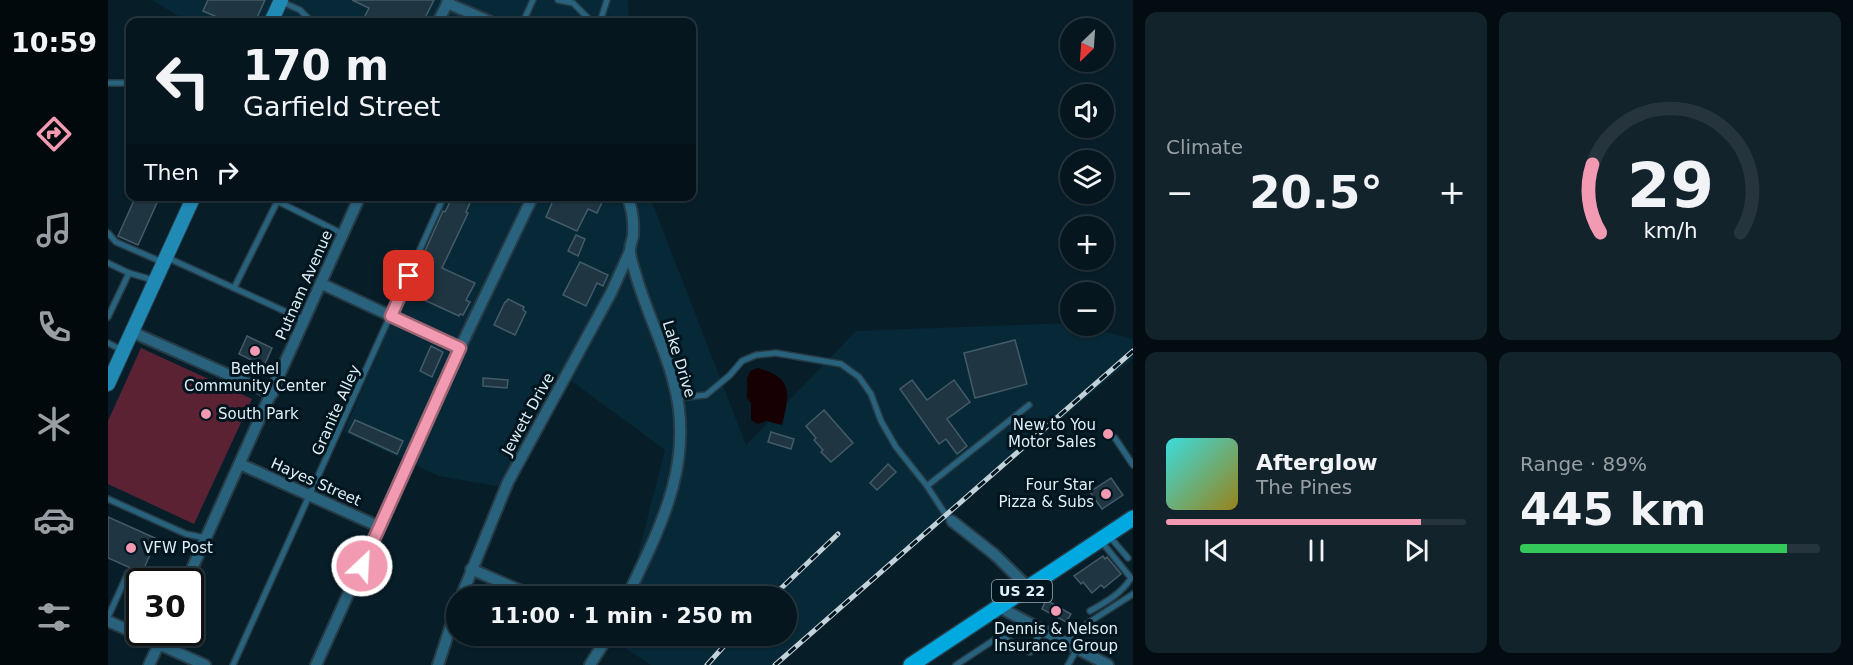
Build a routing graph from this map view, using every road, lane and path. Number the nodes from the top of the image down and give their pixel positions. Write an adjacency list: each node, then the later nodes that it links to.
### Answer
1 (533, 0): 10 (lane)
2 (558, 0): 11 (lane)
3 (607, 0): 12 (lane)
4 (280, 1): 6 (street); 7 (lane)
5 (448, 1): 8 (street); 9 (street)
6 (273, 18)
7 (308, 18)
8 (440, 18)
9 (483, 18)
10 (525, 18)
11 (588, 18)
12 (601, 18)
13 (108, 83): 14 (lane)
14 (126, 83)
15 (192, 201): 24 (street)
16 (358, 201): 22 (street, Putnam Avenue)
17 (442, 201): 30 (lane, Granite Alley)
18 (531, 201): 35 (street)
19 (629, 201): 23 (street, Lake Drive)
20 (277, 202): 22 (lane); 29 (lane)
21 (108, 232): 24 (lane)
22 (344, 234): 28 (street, Putnam Avenue)
23 (630, 250): 39 (street, Lake Drive); 54 (street, Jewett Drive)
24 (165, 260): 27 (street); 29 (lane)
25 (108, 262): 26 (lane)
26 (129, 273): 27 (lane); 31 (lane)
27 (155, 281): 33 (street)
28 (322, 284): 30 (street); 32 (street, Putnam Avenue)
29 (234, 288): 32 (lane)
30 (391, 316): 35 (street); 45 (lane, Granite Alley)
31 (108, 317)
32 (305, 320): 38 (street, Putnam Avenue)
33 (132, 332): 36 (street); 38 (street)
34 (108, 343): 36 (lane)
35 (460, 348): 49 (street)
36 (124, 350): 37 (street)
37 (108, 384)
38 (272, 394): 42 (street, Putnam Avenue)
39 (678, 398): 44 (lane); 58 (street, Lake Drive)
40 (1029, 405): 44 (lane)
41 (1115, 438): 43 (lane)
42 (240, 464): 45 (street, Hayes Street); 51 (street, Putnam Avenue)
43 (1133, 465)
44 (927, 486): 48 (lane)
45 (310, 496): 49 (street, Hayes Street); 74 (lane, Granite Alley)
46 (108, 499): 51 (lane)
47 (1133, 518): 50 (main road, US 22)
48 (952, 521): 59 (street)
49 (380, 527): 75 (street)
50 (1104, 537): 52 (lane); 59 (main road, US 22); 62 (lane)
51 (206, 538): 53 (street, Putnam Avenue)
52 (1128, 558)
53 (192, 568)
54 (471, 569): 56 (street, Jewett Drive); 57 (street)
55 (126, 578): 63 (lane)
56 (465, 586)
57 (510, 586)
58 (632, 586)
59 (1028, 587): 61 (main road, US 22)
60 (1133, 595): 67 (lane)
61 (999, 607): 65 (street); 78 (main road, US 22)
62 (1090, 611)
63 (108, 619): 64 (street)
64 (126, 628)
65 (1042, 630): 67 (street); 79 (lane)
66 (446, 641): 76 (street)
67 (1064, 641): 71 (street)
68 (158, 646): 72 (street)
69 (163, 646): 73 (street)
70 (602, 646): 77 (street)
71 (1077, 649): 80 (lane); 81 (street)
72 (149, 665)
73 (205, 665)
74 (233, 665)
75 (316, 665)
76 (438, 665)
77 (590, 665)
78 (911, 665)
79 (956, 665)
80 (1068, 665)
81 (1108, 665)

